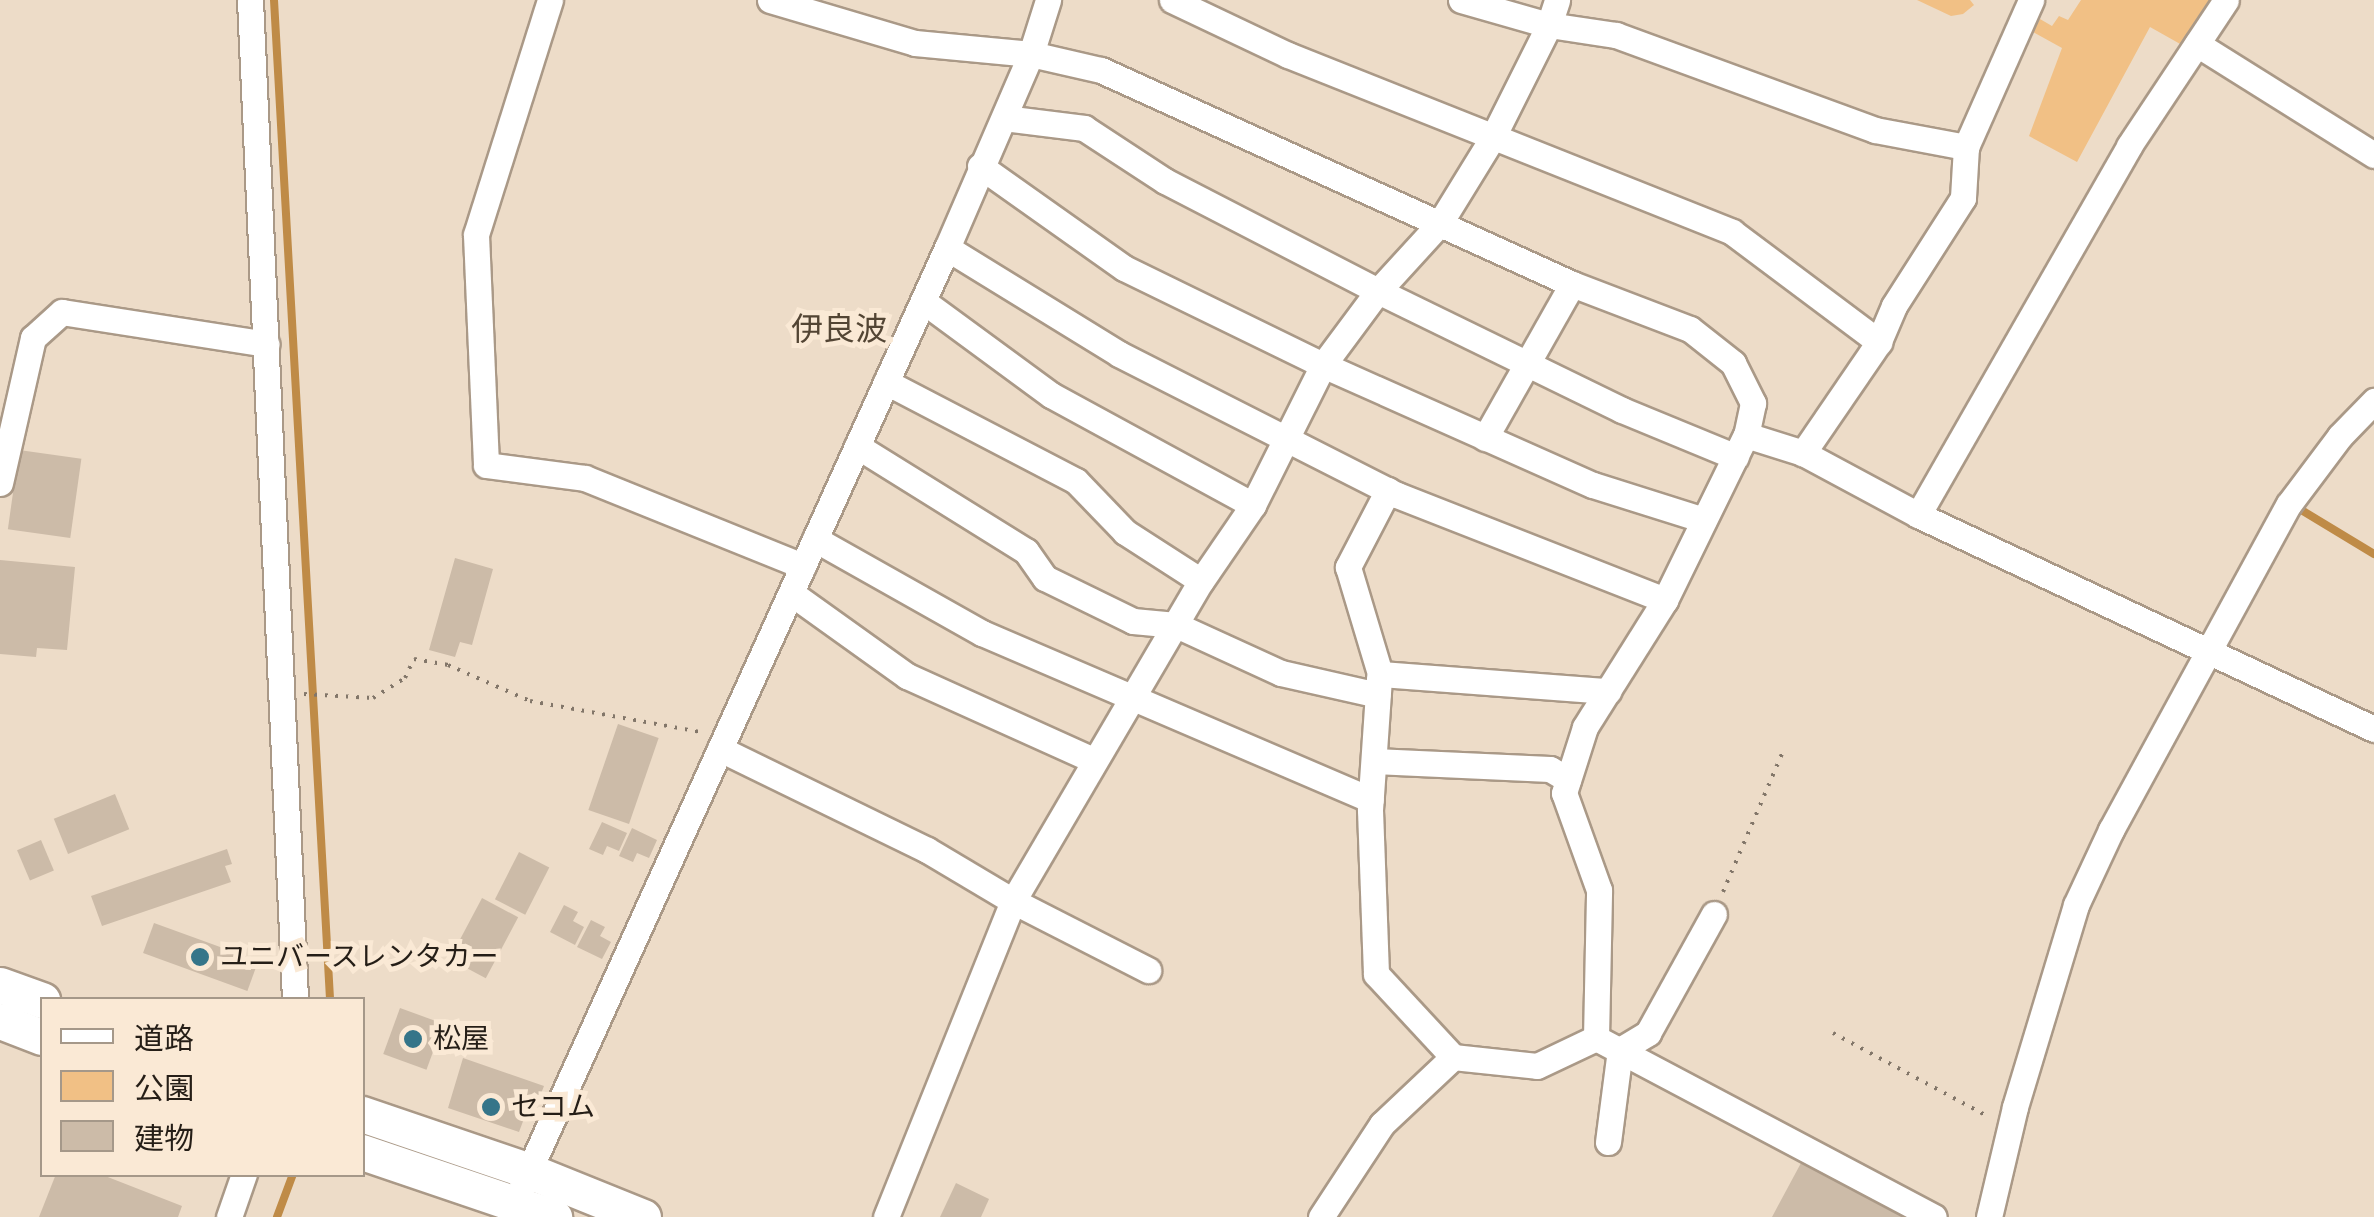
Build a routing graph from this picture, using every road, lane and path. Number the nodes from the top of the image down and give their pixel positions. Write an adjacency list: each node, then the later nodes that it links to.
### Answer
1 (250, 0): 23 (street)
2 (550, 0): 39 (street)
3 (770, 0): 11 (street)
4 (1048, 0): 11 (street)
5 (1172, 0): 13 (street)
6 (1461, 0): 9 (street)
7 (2031, 0): 14 (street)
8 (2226, 0): 10 (street)
9 (1553, 12): 13 (street); 14 (street)
10 (2196, 44): 15 (street); 36 (street)
11 (1031, 54): 12 (street); 17 (street)
12 (1004, 118): 16 (street); 20 (street)
13 (1493, 138): 17 (street); 22 (street)
14 (1966, 146): 22 (street)
15 (2374, 155)
16 (980, 166): 18 (street); 25 (street)
17 (1440, 223): 19 (street); 20 (street)
18 (948, 248): 21 (street); 28 (street)
19 (1572, 284): 24 (street); 31 (street)
20 (1378, 291): 24 (street); 25 (street)
21 (923, 301): 26 (street); 35 (street)
22 (1879, 342): 32 (street)
23 (267, 344): 33 (street); 60 (street)
24 (1526, 363): 29 (street); 31 (street)
25 (1323, 366): 28 (street); 29 (street)
26 (886, 382): 30 (street); 40 (street)
27 (2374, 401): 44 (street)
28 (1286, 438): 34 (street); 35 (street)
29 (1485, 438): 37 (street)
30 (858, 446): 38 (street); 43 (street)
31 (1741, 446): 32 (street); 37 (street)
32 (1804, 453): 36 (street)
33 (0, 483)
34 (1388, 490): 42 (street); 45 (street)
35 (1253, 505): 40 (street)
36 (1918, 514): 44 (street)
37 (1704, 520): 42 (street)
38 (815, 539): 39 (street); 48 (street)
39 (803, 566): 41 (street)
40 (1201, 581): 43 (street)
41 (791, 592): 50 (street); 52 (street)
42 (1664, 600): 46 (street)
43 (1176, 625): 45 (street); 48 (street)
44 (2206, 652): 49 (street); 68 (street)
45 (1379, 685): 46 (street); 53 (street)
46 (1608, 691): 54 (street)
47 (318, 695): 50 (path)
48 (1132, 697): 52 (street); 55 (street)
49 (2374, 729)
50 (723, 743): 56 (street); 71 (street)
51 (1782, 754): 57 (path)
52 (1093, 760): 56 (street)
53 (1374, 760): 54 (street); 55 (street)
54 (1568, 780): 65 (street)
55 (1371, 800): 66 (street)
56 (1012, 901): 58 (street); 77 (street)
57 (1714, 914): 65 (street)
58 (1148, 970)
59 (0, 985): 61 (main road)
60 (295, 997)
61 (40, 999)
62 (0, 1021): 64 (main road)
63 (1833, 1033): 68 (path)
64 (40, 1036)
65 (1608, 1044): 66 (street); 69 (street); 79 (street)
66 (1453, 1057): 78 (street)
67 (365, 1115): 71 (main road)
68 (2010, 1129): 80 (street)
69 (1608, 1142)
70 (365, 1153): 73 (main road)
71 (528, 1171): 73 (street); 76 (main road)
72 (243, 1177): 74 (street)
73 (514, 1204): 75 (main road)
74 (229, 1217)
75 (554, 1217)
76 (643, 1217)
77 (886, 1217)
78 (1321, 1217)
79 (1934, 1217)
80 (1989, 1217)

